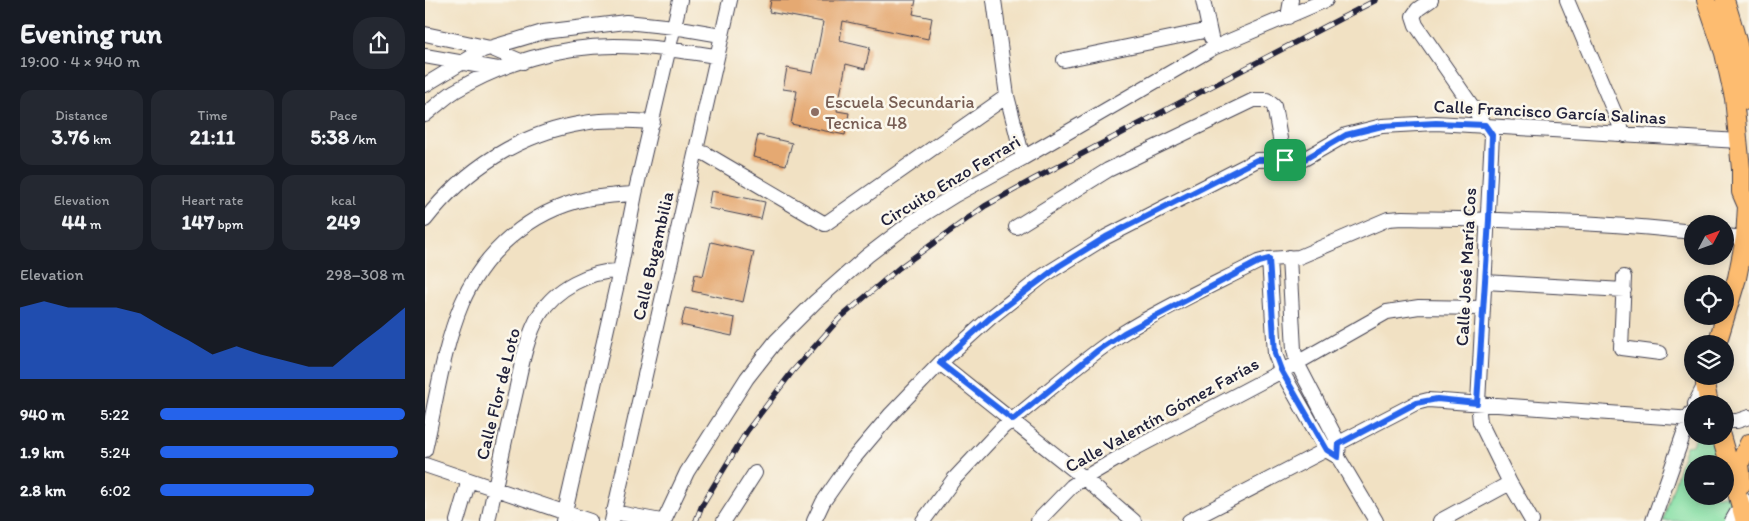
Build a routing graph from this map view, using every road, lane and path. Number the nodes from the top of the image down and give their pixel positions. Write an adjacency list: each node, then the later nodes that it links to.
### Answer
1 (680, 0): 13 (street, Calle Bugambilia)
2 (730, 0): 16 (street, Calle Bugambilia)
3 (994, 0): 28 (street)
4 (1203, 0): 14 (street)
5 (1291, 0): 12 (street)
6 (1326, 0): 12 (street, Circuito Enzo Ferrari)
7 (1431, 0): 32 (street, Calle José María Cos)
8 (1567, 0): 33 (street)
9 (1706, 0): 34 (main road)
10 (1725, 0): 29 (main road)
11 (1736, 0): 17 (main road)
12 (1288, 17): 19 (street, Circuito Enzo Ferrari)
13 (675, 27): 16 (street); 18 (street); 20 (street, Calle Bugambilia)
14 (1209, 30): 19 (street); 23 (street)
15 (425, 34): 18 (street)
16 (721, 35): 22 (street, Calle Bugambilia)
17 (1749, 42)
18 (490, 48): 24 (street); 25 (street)
19 (1213, 48): 36 (street, Circuito Enzo Ferrari)
20 (669, 49): 22 (street); 25 (street); 31 (street, Calle Bugambilia)
21 (425, 56): 24 (street)
22 (716, 56): 35 (street, Calle Bugambilia)
23 (1064, 60)
24 (464, 62): 26 (street); 27 (street)
25 (523, 62): 26 (street)
26 (498, 69): 30 (street)
27 (425, 85)
28 (1007, 96): 35 (street); 36 (street)
29 (1749, 101)
30 (425, 115)
31 (653, 122): 38 (street, Calle Bugambilia); 40 (street)
32 (1485, 125): 33 (street, Calle Francisco García Salinas); 37 (street, Calle Francisco García Salinas); 41 (street, Calle José María Cos)
33 (1624, 135): 34 (street, Calle Francisco García Salinas)
34 (1739, 141): 39 (main road)
35 (697, 151): 74 (street, Calle Bugambilia)
36 (1023, 158): 78 (street, Circuito Enzo Ferrari)
37 (1285, 160): 42 (street); 53 (street, Calle Francisco García Salinas)
38 (635, 194): 48 (street, Calle Bugambilia); 64 (street)
39 (1748, 204): 45 (main road)
40 (425, 220)
41 (1489, 220): 43 (street); 46 (street); 49 (street, Calle José María Cos)
42 (1016, 227)
43 (1684, 231)
44 (1734, 237): 45 (street)
45 (1745, 238): 51 (main road)
46 (1289, 257): 47 (street); 54 (street)
47 (1269, 259): 55 (street); 59 (street)
48 (620, 271): 71 (street, Calle Flor de Loto); 73 (street, Calle Bugambilia)
49 (1485, 282): 50 (street, Calle José María Cos); 52 (street)
50 (1483, 308): 54 (street, Calle Valentín Gómez Farías); 56 (street, Calle José María Cos)
51 (1720, 335)
52 (1660, 353)
53 (940, 363): 59 (street); 80 (street, Calle Francisco García Salinas)
54 (1297, 363): 55 (street, Calle Valentín Gómez Farías); 65 (street)
55 (1281, 370): 65 (street); 68 (street, Calle Valentín Gómez Farías)
56 (1477, 403): 57 (street); 65 (street); 70 (street, Calle José María Cos)
57 (1684, 416)
58 (1749, 417): 60 (street)
59 (1013, 420): 68 (street); 81 (street)
60 (1734, 421)
61 (1684, 435): 88 (street)
62 (1749, 443): 72 (main road)
63 (1723, 445): 72 (main road)
64 (425, 450)
65 (1334, 450): 84 (street); 85 (street)
66 (425, 465): 69 (street)
67 (755, 474): 79 (street)
68 (1084, 478): 82 (street, Calle Valentín Gómez Farías); 83 (street)
69 (469, 480): 71 (street); 75 (street)
70 (1510, 483): 86 (street); 87 (street, Calle José María Cos)
71 (495, 488): 73 (street); 76 (street, Calle Flor de Loto)
72 (1742, 512)
73 (564, 517): 77 (street)
74 (612, 517): 78 (street)
75 (457, 521)
76 (488, 521)
77 (590, 521)
78 (662, 521)
79 (724, 521)
80 (814, 521)
81 (923, 521)
82 (1038, 521)
83 (1133, 521)
84 (1189, 521)
85 (1376, 521)
86 (1440, 521)
87 (1532, 521)
88 (1653, 521)

